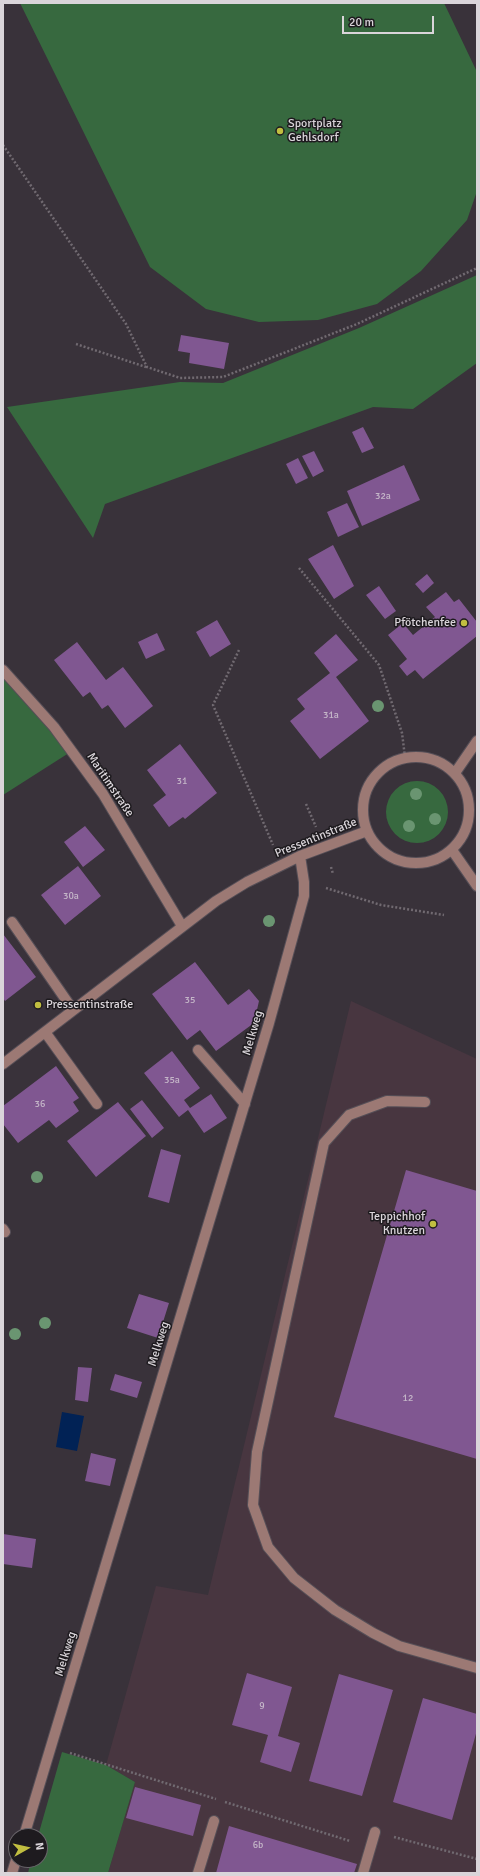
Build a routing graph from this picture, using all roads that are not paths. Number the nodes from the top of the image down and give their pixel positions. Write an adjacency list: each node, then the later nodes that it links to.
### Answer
1 (3, 670): 9 (street, Maritimstraße)
2 (477, 741): 3 (street)
3 (455, 773): 4 (street, Pressentinstraße); 5 (street, Pressentinstraße)
4 (367, 831): 5 (street, Pressentinstraße); 6 (street, Pressentinstraße)
5 (452, 850): 7 (street)
6 (300, 856): 9 (street, Pressentinstraße); 16 (street, Melkweg)
7 (477, 886)
8 (12, 922): 10 (street)
9 (182, 926): 10 (street, Pressentinstraße)
10 (73, 1010): 11 (street, Pressentinstraße)
11 (45, 1032): 13 (street, Pressentinstraße); 15 (street)
12 (198, 1050): 16 (street)
13 (5, 1058)
14 (425, 1102): 17 (street)
15 (98, 1104)
16 (245, 1104): 19 (street, Melkweg)
17 (477, 1668)
18 (214, 1821): 21 (street)
19 (26, 1828)
20 (375, 1832): 22 (street)
21 (198, 1873)
22 (363, 1873)

